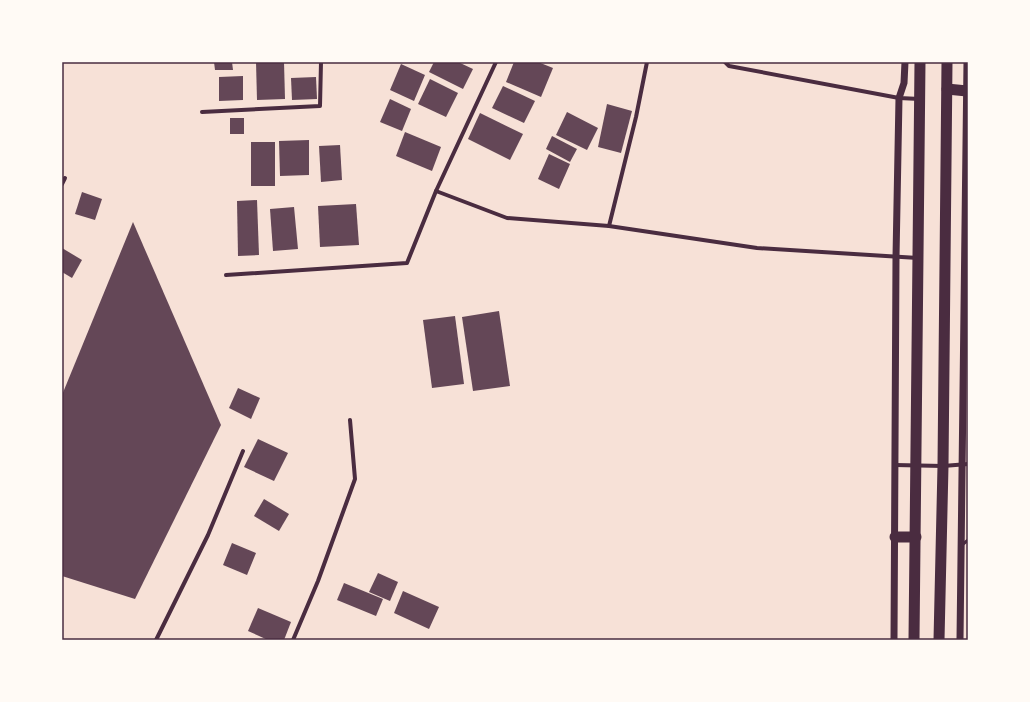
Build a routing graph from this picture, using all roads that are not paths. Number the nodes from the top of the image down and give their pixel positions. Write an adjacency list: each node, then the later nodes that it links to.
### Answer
1 (321, 62): 13 (street)
2 (496, 62): 16 (street)
3 (647, 62): 17 (street)
4 (725, 62): 11 (street)
5 (905, 62): 11 (street)
6 (920, 62): 12 (highway)
7 (947, 62): 9 (highway)
8 (967, 62): 10 (street)
9 (947, 89): 10 (highway); 26 (highway)
10 (967, 91): 23 (street)
11 (899, 98): 12 (street); 18 (street)
12 (920, 99): 19 (highway)
13 (202, 112)
14 (65, 178): 15 (street)
15 (62, 184)
16 (436, 191): 17 (street); 20 (street)
17 (609, 226): 18 (street)
18 (896, 257): 19 (street); 24 (street)
19 (918, 258): 25 (highway)
20 (226, 275)
21 (350, 420): 32 (street)
22 (243, 451): 31 (street)
23 (965, 464): 26 (street); 30 (street)
24 (895, 465): 25 (street); 27 (street)
25 (916, 465): 26 (street); 28 (highway)
26 (943, 466): 35 (highway)
27 (895, 537): 28 (highway); 33 (street)
28 (916, 537): 34 (highway)
29 (968, 540): 30 (lane)
30 (962, 545): 36 (street)
31 (156, 640)
32 (293, 640)
33 (894, 640)
34 (914, 640)
35 (939, 640)
36 (960, 640)

